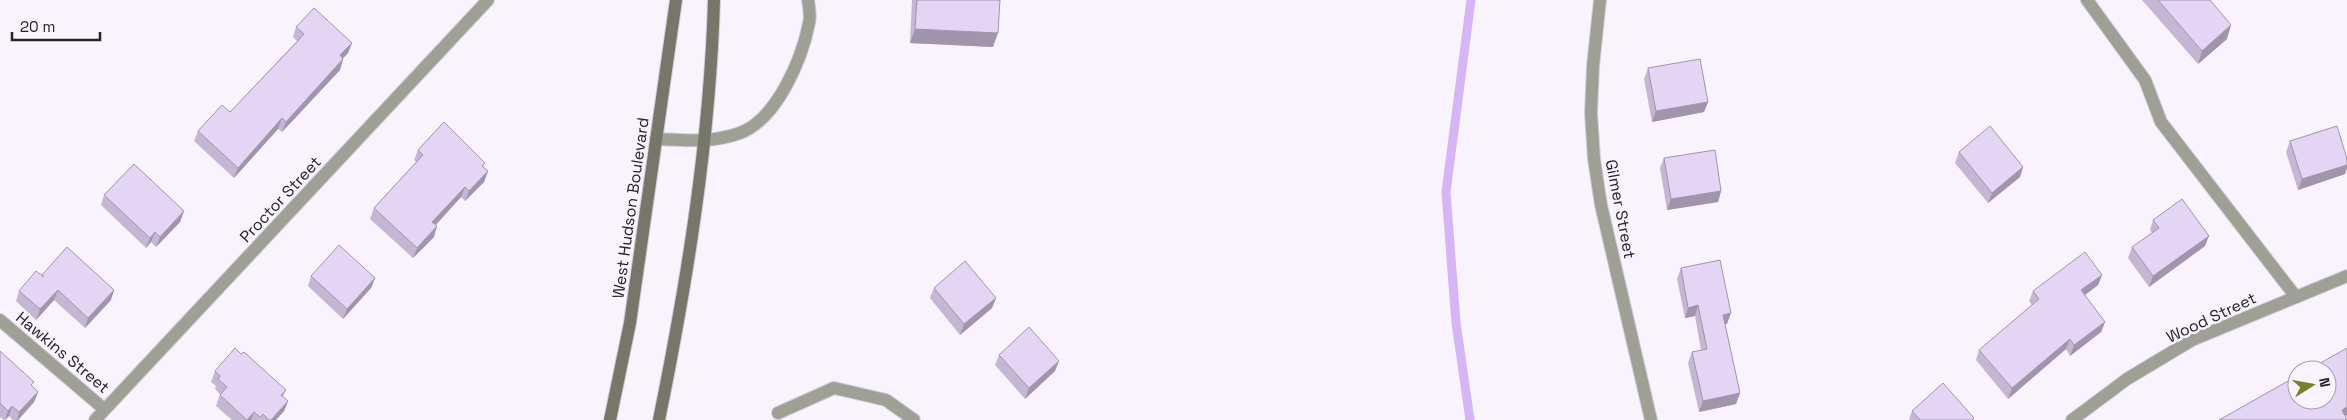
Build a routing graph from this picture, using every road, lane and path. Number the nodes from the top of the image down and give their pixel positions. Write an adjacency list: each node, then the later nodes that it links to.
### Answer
1 (488, 0): 12 (street, Proctor Street)
2 (676, 0): 7 (main road, West Hudson Boulevard)
3 (714, 0): 8 (main road)
4 (808, 0): 8 (street)
5 (1600, 0): 18 (street, Gilmer Street)
6 (2087, 0): 10 (street)
7 (656, 139): 8 (street); 15 (main road, West Hudson Boulevard)
8 (703, 141): 16 (main road)
9 (2347, 276): 10 (street, Wood Street)
10 (2296, 297): 19 (street, Wood Street)
11 (0, 320): 12 (street, Hawkins Street)
12 (104, 409): 14 (street, Proctor Street)
13 (778, 413): 17 (street)
14 (95, 420)
15 (610, 420)
16 (658, 420)
17 (914, 420)
18 (1651, 420)
19 (2072, 420)

